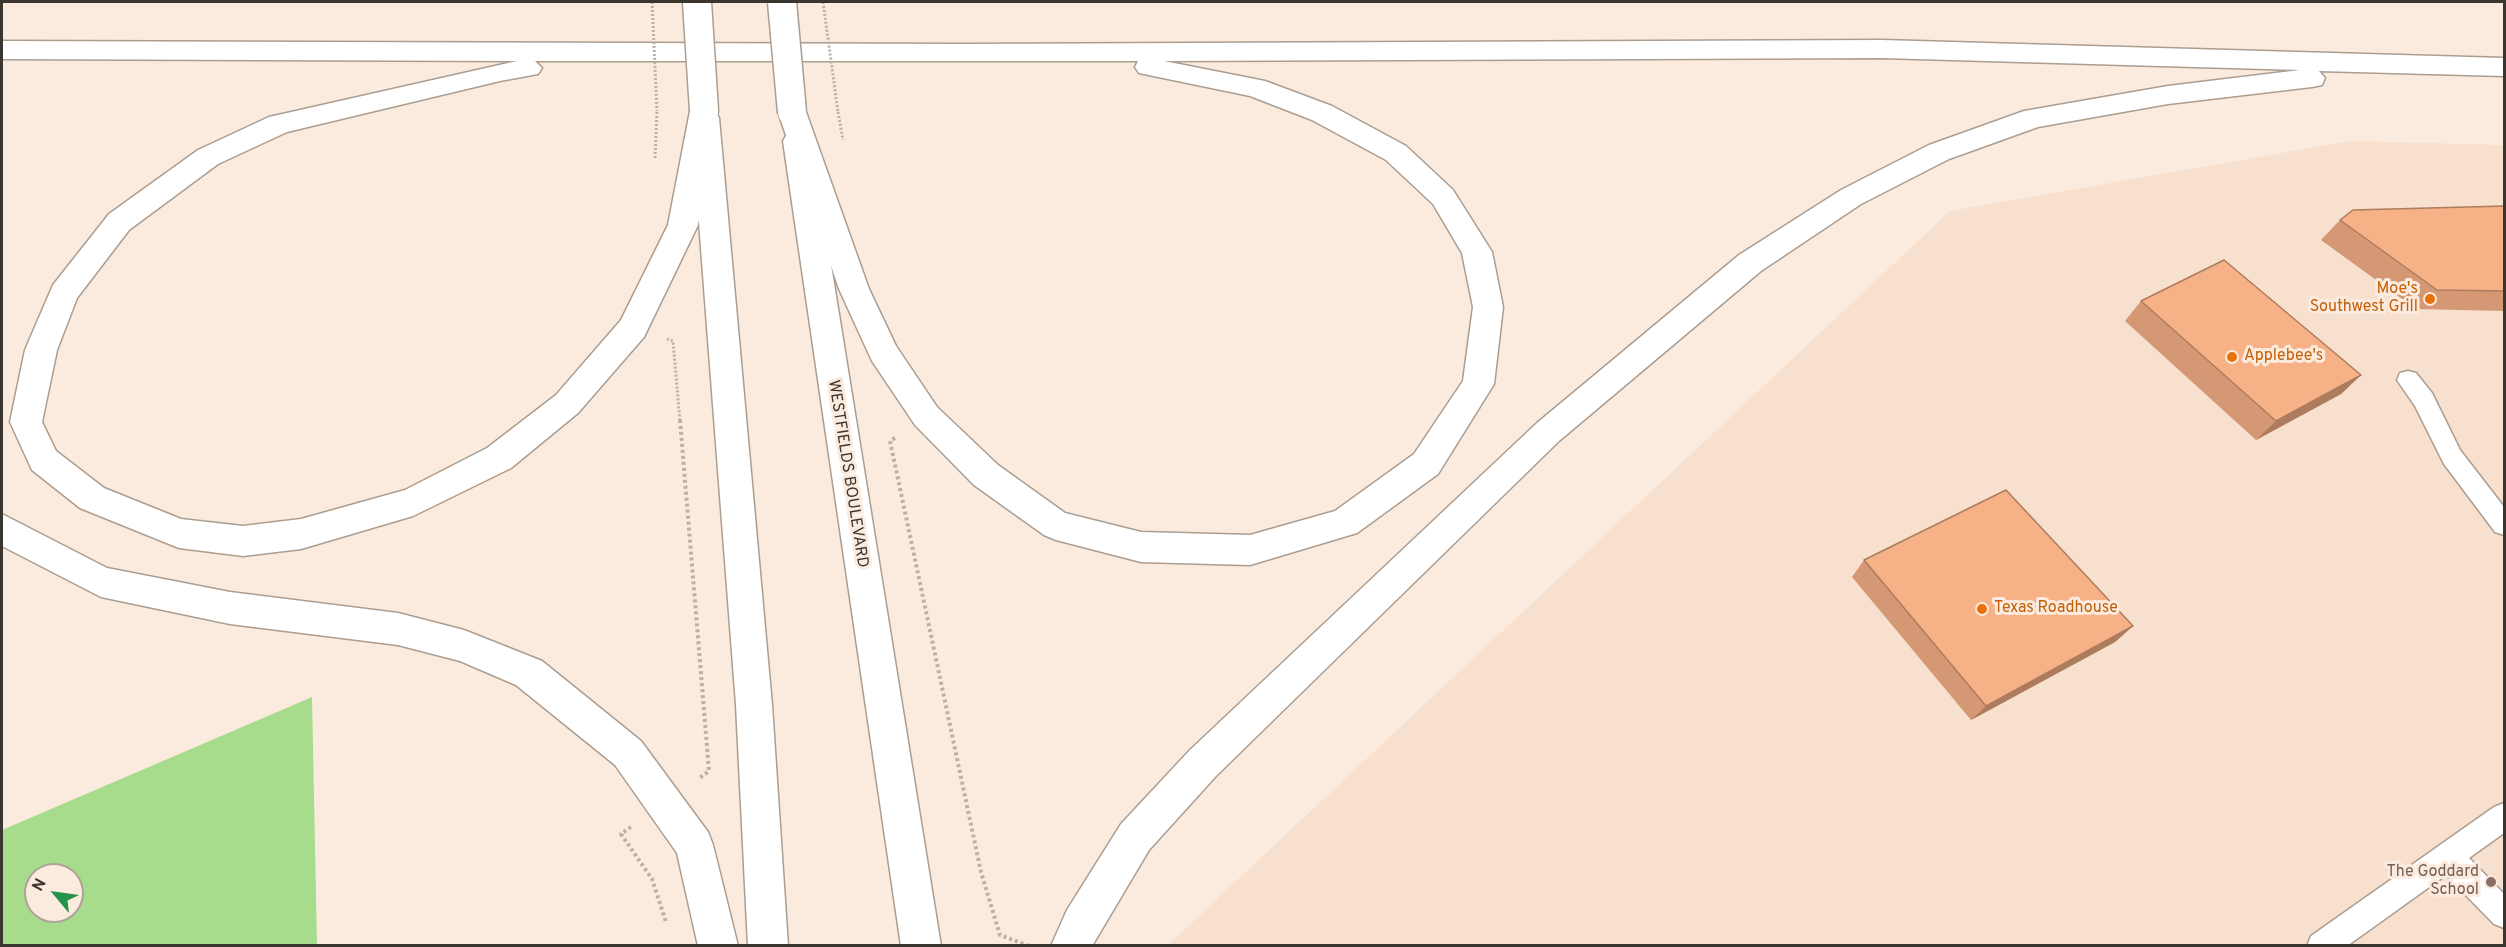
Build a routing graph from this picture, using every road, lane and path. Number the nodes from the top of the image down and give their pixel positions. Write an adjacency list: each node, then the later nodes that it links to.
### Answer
1 (652, 2): 9 (path, bridge)
2 (697, 2): 10 (main road, bridge)
3 (782, 2): 11 (main road, WESTFIELDS BOULEVARD, bridge)
4 (823, 2): 12 (path, bridge)
5 (2, 50): 6 (main road)
6 (644, 52): 7 (main road); 14 (main road)
7 (964, 53): 8 (main road); 16 (main road)
8 (2505, 67): 28 (main road)
9 (657, 111): 13 (path)
10 (704, 111): 14 (main road); 25 (main road)
11 (792, 112): 16 (main road); 26 (main road, WESTFIELDS BOULEVARD)
12 (845, 147)
13 (654, 167)
14 (633, 328): 19 (path)
15 (2408, 380): 17 (lane)
16 (926, 416): 27 (path)
17 (2505, 525)
18 (2, 529): 19 (main road)
19 (664, 803): 23 (path); 24 (main road)
20 (2505, 817): 21 (lane)
21 (2449, 858): 22 (lane); 29 (lane)
22 (2505, 914)
23 (666, 923)
24 (718, 945)
25 (768, 945)
26 (921, 945)
27 (1029, 945)
28 (1071, 945)
29 (2321, 945)

